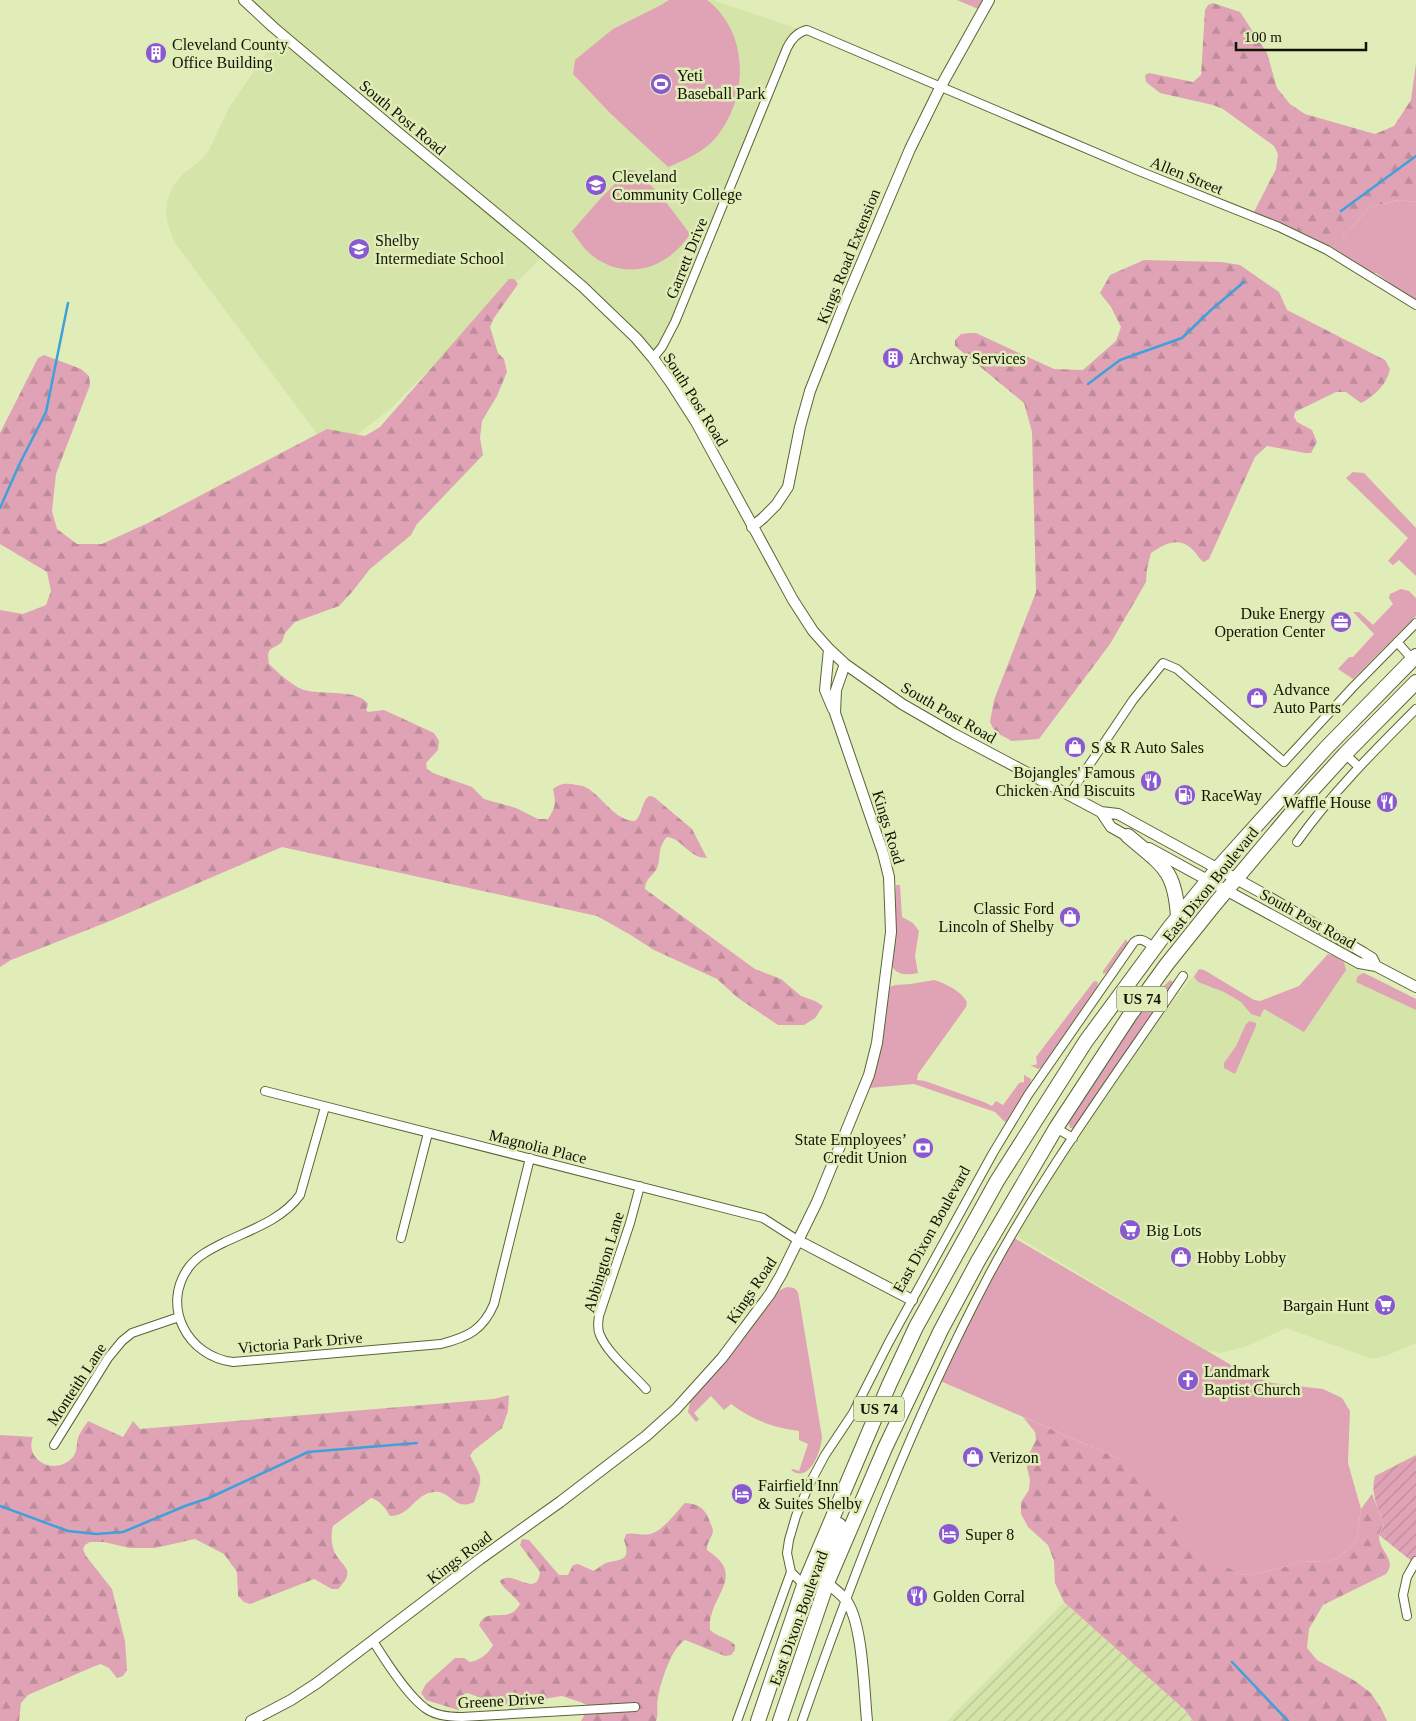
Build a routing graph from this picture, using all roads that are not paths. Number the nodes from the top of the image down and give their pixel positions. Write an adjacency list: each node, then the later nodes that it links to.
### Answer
1 (244, 0): 5 (street, South Post Road)
2 (989, 0): 3 (street, Kings Road Extension)
3 (941, 86): 4 (street, Allen Street); 5 (street, Garrett Drive); 6 (street, Kings Road Extension)
4 (1416, 305)
5 (653, 358): 6 (street, South Post Road)
6 (752, 527): 9 (street, South Post Road)
7 (1416, 623): 8 (street)
8 (1397, 642): 10 (street); 17 (street)
9 (829, 649): 11 (street, South Post Road); 14 (street)
10 (1414, 658): 21 (highway, East Dixon Boulevard / US 74)
11 (845, 664): 14 (street, Kings Road); 17 (street, South Post Road)
12 (1416, 682): 15 (highway, East Dixon Boulevard / US 74)
13 (1416, 709): 16 (street)
14 (835, 713): 40 (street, Kings Road)
15 (1345, 754): 16 (street); 22 (highway, East Dixon Boulevard / US 74)
16 (1359, 768): 20 (street)
17 (1069, 795): 18 (street, South Post Road)
18 (1101, 812): 19 (street, South Post Road); 21 (street, South Post Road)
19 (1128, 836): 23 (street, South Post Road); 25 (highway)
20 (1296, 842)
21 (1218, 868): 22 (street, South Post Road); 23 (highway, East Dixon Boulevard / US 74)
22 (1237, 878): 24 (highway, East Dixon Boulevard / US 74); 27 (street, South Post Road)
23 (1208, 880): 24 (street, South Post Road); 25 (highway, East Dixon Boulevard / US 74)
24 (1226, 890): 27 (street, South Post Road); 34 (highway, East Dixon Boulevard / US 74)
25 (1178, 918): 26 (highway, East Dixon Boulevard / US 74)
26 (1154, 948): 30 (street, East Dixon Boulevard); 31 (highway, East Dixon Boulevard / US 74)
27 (1376, 966): 29 (street, South Post Road)
28 (1183, 976): 36 (street)
29 (1416, 987)
30 (1044, 1072): 31 (street); 41 (street, East Dixon Boulevard)
31 (1059, 1082): 45 (highway, East Dixon Boulevard / US 74)
32 (265, 1091): 33 (street, Magnolia Place)
33 (325, 1107): 35 (street, Magnolia Place); 42 (street)
34 (1056, 1128): 36 (street); 48 (highway, East Dixon Boulevard / US 74)
35 (428, 1133): 37 (street, Magnolia Place); 39 (street)
36 (1073, 1138): 50 (street)
37 (530, 1158): 38 (street, Magnolia Place); 42 (street, Victoria Park Drive)
38 (640, 1186): 40 (street, Magnolia Place); 43 (street, Abbington Lane)
39 (401, 1238)
40 (799, 1241): 41 (street); 52 (street, Kings Road)
41 (912, 1300): 47 (street, East Dixon Boulevard)
42 (178, 1317): 44 (street, Monteith Lane)
43 (646, 1389)
44 (54, 1445)
45 (855, 1464): 48 (highway); 49 (highway, East Dixon Boulevard / US 74)
46 (1416, 1561): 51 (street)
47 (791, 1572): 49 (street, East Dixon Boulevard); 55 (street, East Dixon Boulevard)
48 (827, 1583): 50 (street); 58 (highway, East Dixon Boulevard / US 74)
49 (804, 1585): 56 (highway, East Dixon Boulevard / US 74); 57 (highway)
50 (845, 1599): 59 (street); 60 (street)
51 (1407, 1616)
52 (373, 1641): 53 (street, Greene Drive); 54 (street, Kings Road)
53 (635, 1706)
54 (250, 1721)
55 (737, 1721)
56 (758, 1721)
57 (772, 1721)
58 (780, 1721)
59 (802, 1721)
60 (867, 1721)

